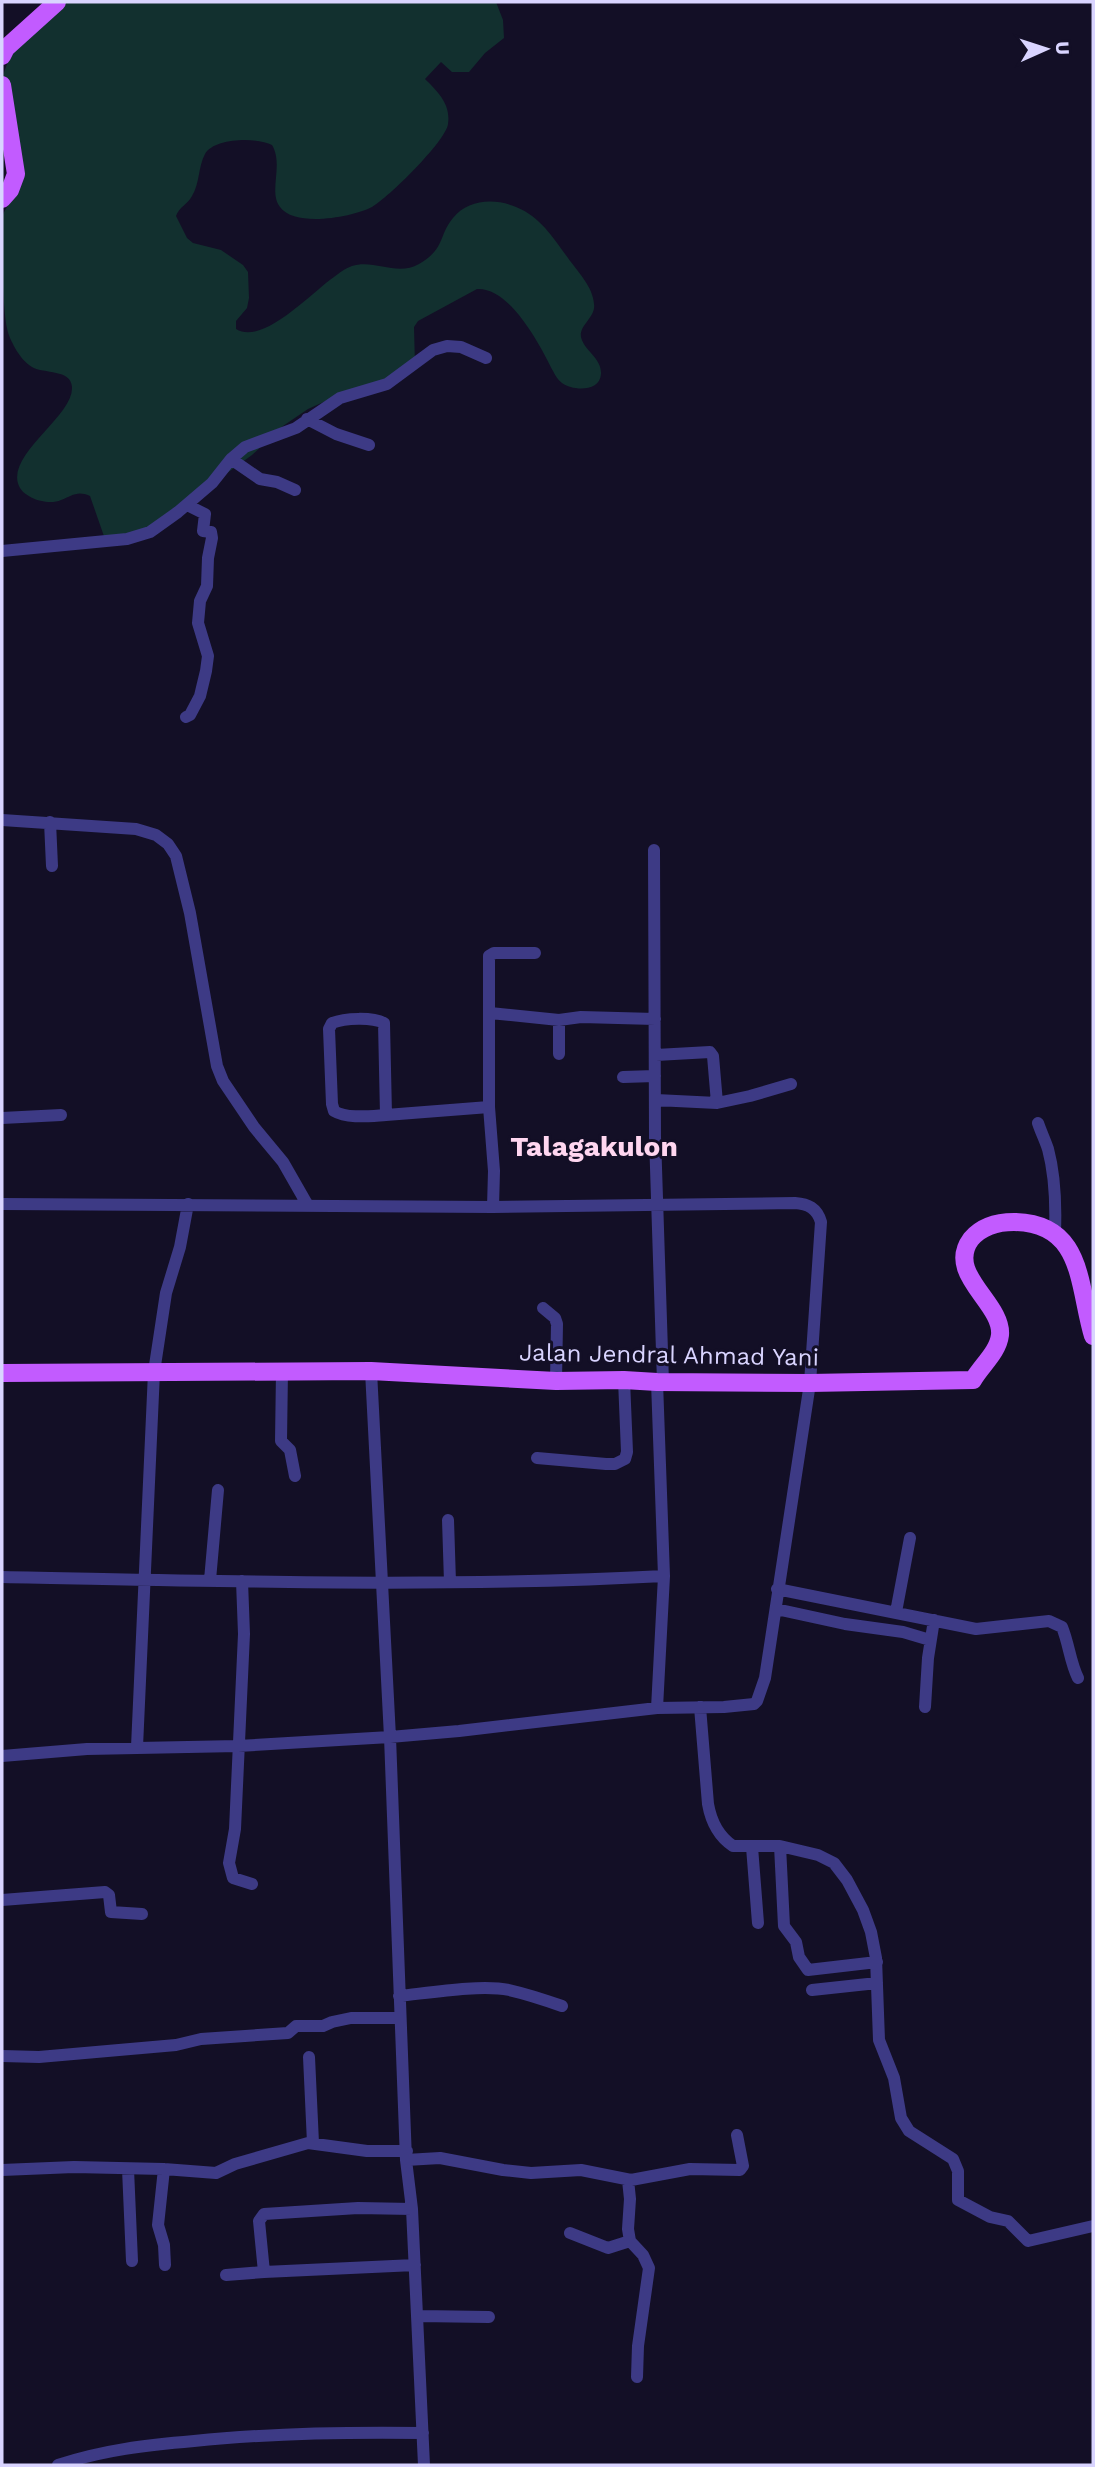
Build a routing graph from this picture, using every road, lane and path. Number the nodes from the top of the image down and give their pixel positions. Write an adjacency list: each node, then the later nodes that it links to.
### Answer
1 (57, 2): 2 (main road)
2 (2, 56)
3 (2, 85): 4 (main road)
4 (2, 199)
5 (486, 358): 6 (street)
6 (307, 419): 7 (street); 8 (street)
7 (369, 446)
8 (230, 460): 9 (street); 10 (street)
9 (295, 489)
10 (187, 505): 11 (street); 12 (street)
11 (2, 551)
12 (186, 717)
13 (2, 820): 14 (street)
14 (50, 822): 16 (street); 36 (street)
15 (654, 850): 19 (street)
16 (52, 866)
17 (535, 953): 18 (street)
18 (490, 1013): 20 (street); 28 (street)
19 (655, 1019): 20 (street); 22 (street)
20 (559, 1020): 21 (street)
21 (559, 1054)
22 (656, 1055): 23 (street); 27 (street)
23 (655, 1076): 24 (street); 26 (street)
24 (623, 1077)
25 (791, 1084): 27 (street)
26 (656, 1100): 27 (street); 33 (street)
27 (717, 1102)
28 (489, 1107): 30 (street); 37 (street)
29 (61, 1115): 31 (street)
30 (386, 1115): 30 (street)
31 (2, 1118)
32 (1038, 1123): 38 (street)
33 (658, 1203): 37 (street); 47 (street); 48 (street)
34 (2, 1204): 35 (street)
35 (188, 1204): 36 (street); 44 (street)
36 (307, 1204): 37 (street)
37 (493, 1207)
38 (1055, 1232): 40 (main road); 48 (main road, Jalan Jendral Ahmad Yani)
39 (543, 1308): 46 (street)
40 (1093, 1336)
41 (282, 1371): 42 (main road, Jalan Jendral Ahmad Yani); 44 (main road, Jalan Jendral Ahmad Yani); 50 (street)
42 (371, 1371): 46 (main road, Jalan Jendral Ahmad Yani); 59 (street)
43 (2, 1373): 44 (main road, Jalan Jendral Ahmad Yani)
44 (154, 1373): 56 (street)
45 (624, 1380): 46 (main road, Jalan Jendral Ahmad Yani); 47 (main road, Jalan Jendral Ahmad Yani); 49 (street)
46 (556, 1381)
47 (660, 1382): 48 (main road, Jalan Jendral Ahmad Yani); 54 (street)
48 (810, 1383): 61 (street)
49 (537, 1458)
50 (295, 1476)
51 (218, 1490): 57 (street)
52 (448, 1520): 60 (street)
53 (910, 1538): 63 (street)
54 (664, 1576): 60 (street); 69 (street)
55 (2, 1577): 56 (street)
56 (146, 1578): 57 (street); 72 (street)
57 (210, 1580): 58 (street)
58 (242, 1581): 59 (street); 71 (street)
59 (382, 1582): 60 (street); 70 (street)
60 (450, 1582)
61 (777, 1589): 62 (street); 63 (street)
62 (776, 1609): 65 (street); 67 (street)
63 (896, 1612): 64 (street)
64 (934, 1620): 65 (street); 66 (street)
65 (930, 1640): 68 (street)
66 (1078, 1678)
67 (699, 1707): 69 (street); 75 (street)
68 (925, 1707)
69 (657, 1708): 70 (street)
70 (390, 1737): 71 (street); 83 (street)
71 (238, 1746): 72 (street); 76 (street)
72 (137, 1747): 73 (street)
73 (2, 1756)
74 (780, 1846): 75 (street); 80 (street); 80 (street)
75 (751, 1847): 79 (street)
76 (252, 1884)
77 (2, 1900): 78 (street)
78 (142, 1914)
79 (758, 1923)
80 (877, 1962): 81 (street)
81 (877, 1983): 82 (street); 96 (street)
82 (812, 1990)
83 (399, 1996): 84 (street); 85 (street)
84 (562, 2006)
85 (400, 2018): 86 (street); 90 (street)
86 (2, 2056)
87 (309, 2057): 89 (street)
88 (737, 2135): 94 (street)
89 (313, 2143): 90 (street); 92 (street)
90 (407, 2156): 94 (street); 95 (street)
91 (128, 2169): 92 (street); 93 (street); 99 (street)
92 (164, 2169): 101 (street)
93 (2, 2170)
94 (628, 2180): 98 (street)
95 (412, 2209): 100 (street); 102 (street)
96 (1093, 2225)
97 (570, 2233): 98 (street)
98 (630, 2241): 106 (street)
99 (132, 2261)
100 (415, 2264): 102 (street); 104 (street)
101 (165, 2265)
102 (264, 2272): 103 (street)
103 (226, 2275)
104 (418, 2316): 105 (street); 107 (street)
105 (489, 2317)
106 (638, 2377)
107 (423, 2432): 108 (street); 109 (street)
108 (58, 2465)
109 (424, 2465)

